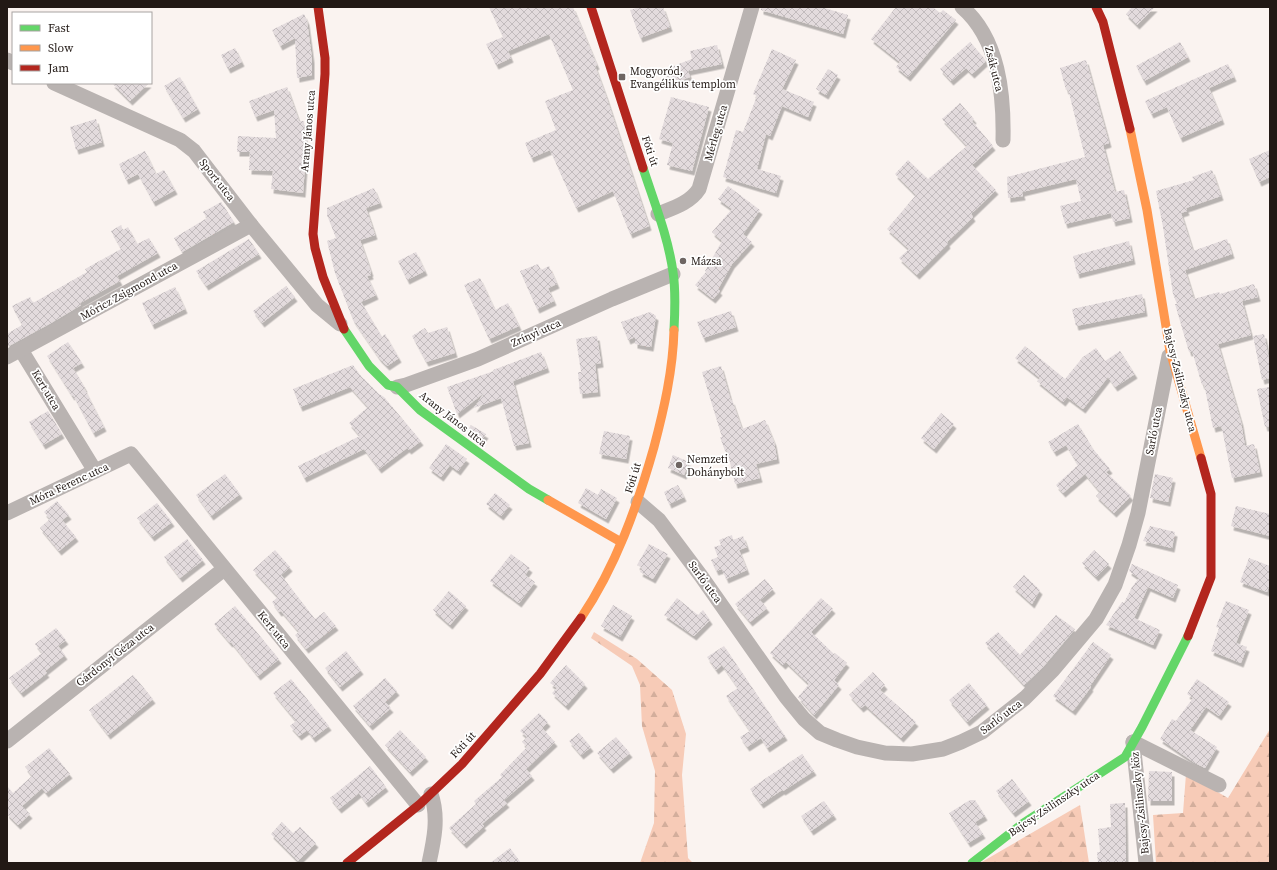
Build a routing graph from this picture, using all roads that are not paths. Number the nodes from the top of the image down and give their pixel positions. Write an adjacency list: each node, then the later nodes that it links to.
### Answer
1 (318, 7): 11 (street, Arany János utca)
2 (591, 7): 8 (street, Fóti út)
3 (752, 7): 8 (street, Mérleg utca)
4 (962, 7): 7 (street, Zsák utca)
5 (1096, 7): 13 (street, Bajcsy-Zsilinszky utca)
6 (56, 84): 9 (street, Sport utca)
7 (1003, 140)
8 (658, 214): 10 (street, Fóti út)
9 (251, 225): 11 (street, Sport utca); 12 (street, Móricz Zsigmond utca)
10 (673, 274): 15 (street, Zrínyi utca); 18 (street, Fóti út)
11 (342, 326): 15 (street, Arany János utca)
12 (21, 350): 14 (street, Móricz Zsigmond utca); 17 (street, Kert utca)
13 (1170, 351): 18 (street, Sarló utca); 23 (street, Bajcsy-Zsilinszky utca)
14 (7, 358)
15 (397, 387): 20 (street, Arany János utca)
16 (131, 454): 17 (street, Móra Ferenc utca); 21 (street, Kert utca)
17 (95, 471): 19 (street, Móra Ferenc utca)
18 (638, 502): 20 (street, Fóti út)
19 (7, 513)
20 (621, 542): 25 (street, Fóti út)
21 (224, 569): 22 (street, Gárdonyi Géza utca); 26 (street, Kert utca)
22 (7, 741)
23 (1133, 742): 24 (street); 29 (street, Bajcsy-Zsilinszky utca); 30 (street, Bajcsy-Zsilinszky köz)
24 (1219, 785)
25 (431, 794): 26 (street, Fóti út); 28 (street)
26 (418, 805): 27 (street, Fóti út)
27 (347, 863)
28 (429, 863)
29 (972, 863)
30 (1146, 863)

